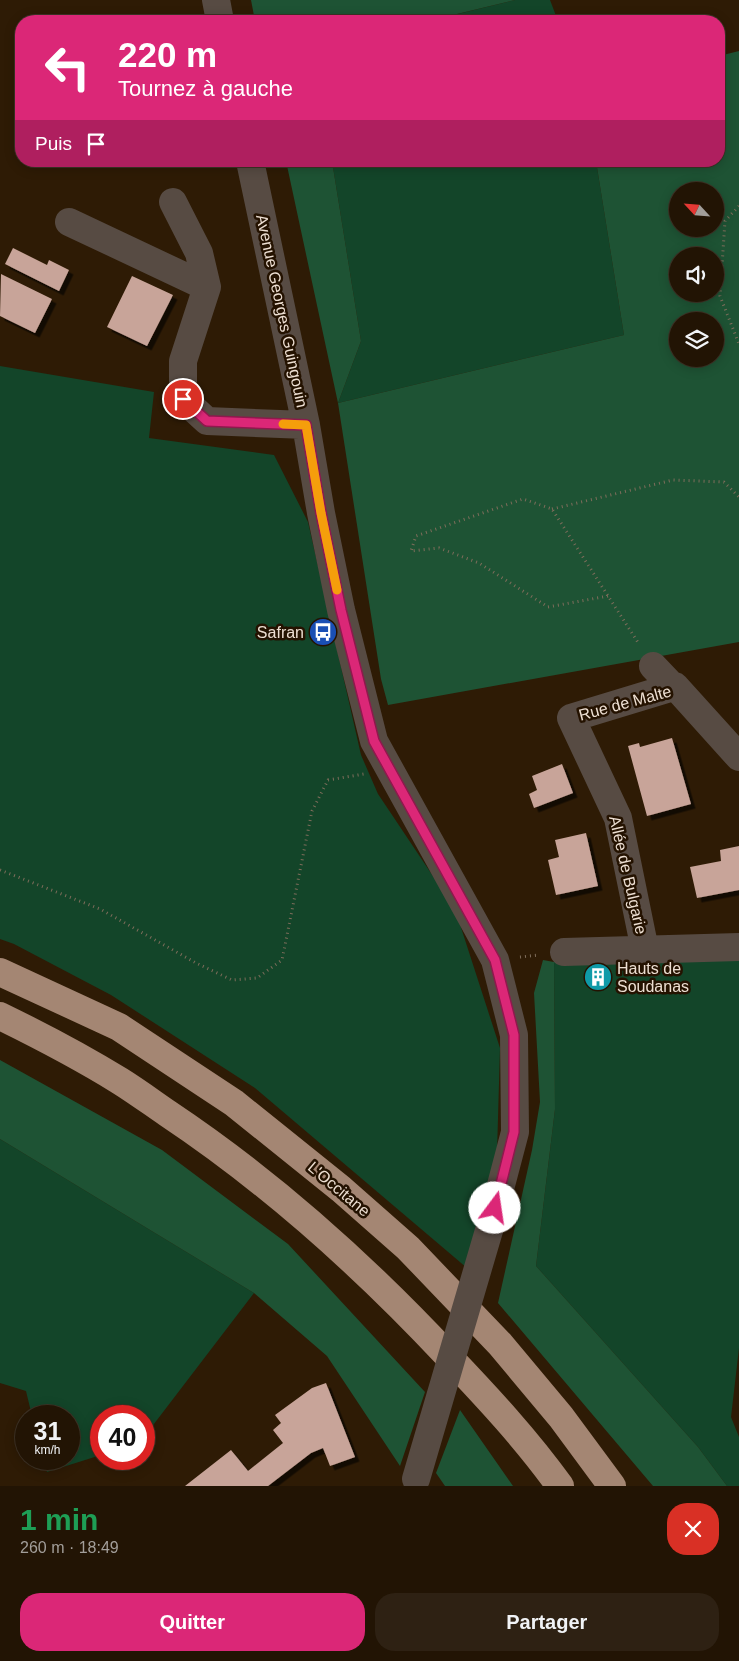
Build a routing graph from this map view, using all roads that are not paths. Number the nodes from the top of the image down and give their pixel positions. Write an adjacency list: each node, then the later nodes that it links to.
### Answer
1 (216, 0): 2 (street)
2 (219, 15)
3 (251, 167): 7 (street, Avenue Georges Guingouin)
4 (173, 202): 6 (street)
5 (69, 222): 6 (street)
6 (207, 287): 7 (street)
7 (306, 425): 17 (street, Avenue Georges Guingouin, bridge)
8 (654, 666): 9 (street)
9 (672, 687): 10 (street, Rue de Malte); 11 (street, Rue de Malte)
10 (571, 718): 13 (street, Allée de Bulgarie)
11 (739, 757)
12 (739, 947): 13 (street)
13 (645, 950): 14 (street)
14 (564, 952)
15 (0, 972): 19 (highway, L'Occitane)
16 (0, 1016): 18 (highway)
17 (416, 1482)
18 (560, 1486)
19 (612, 1486)

